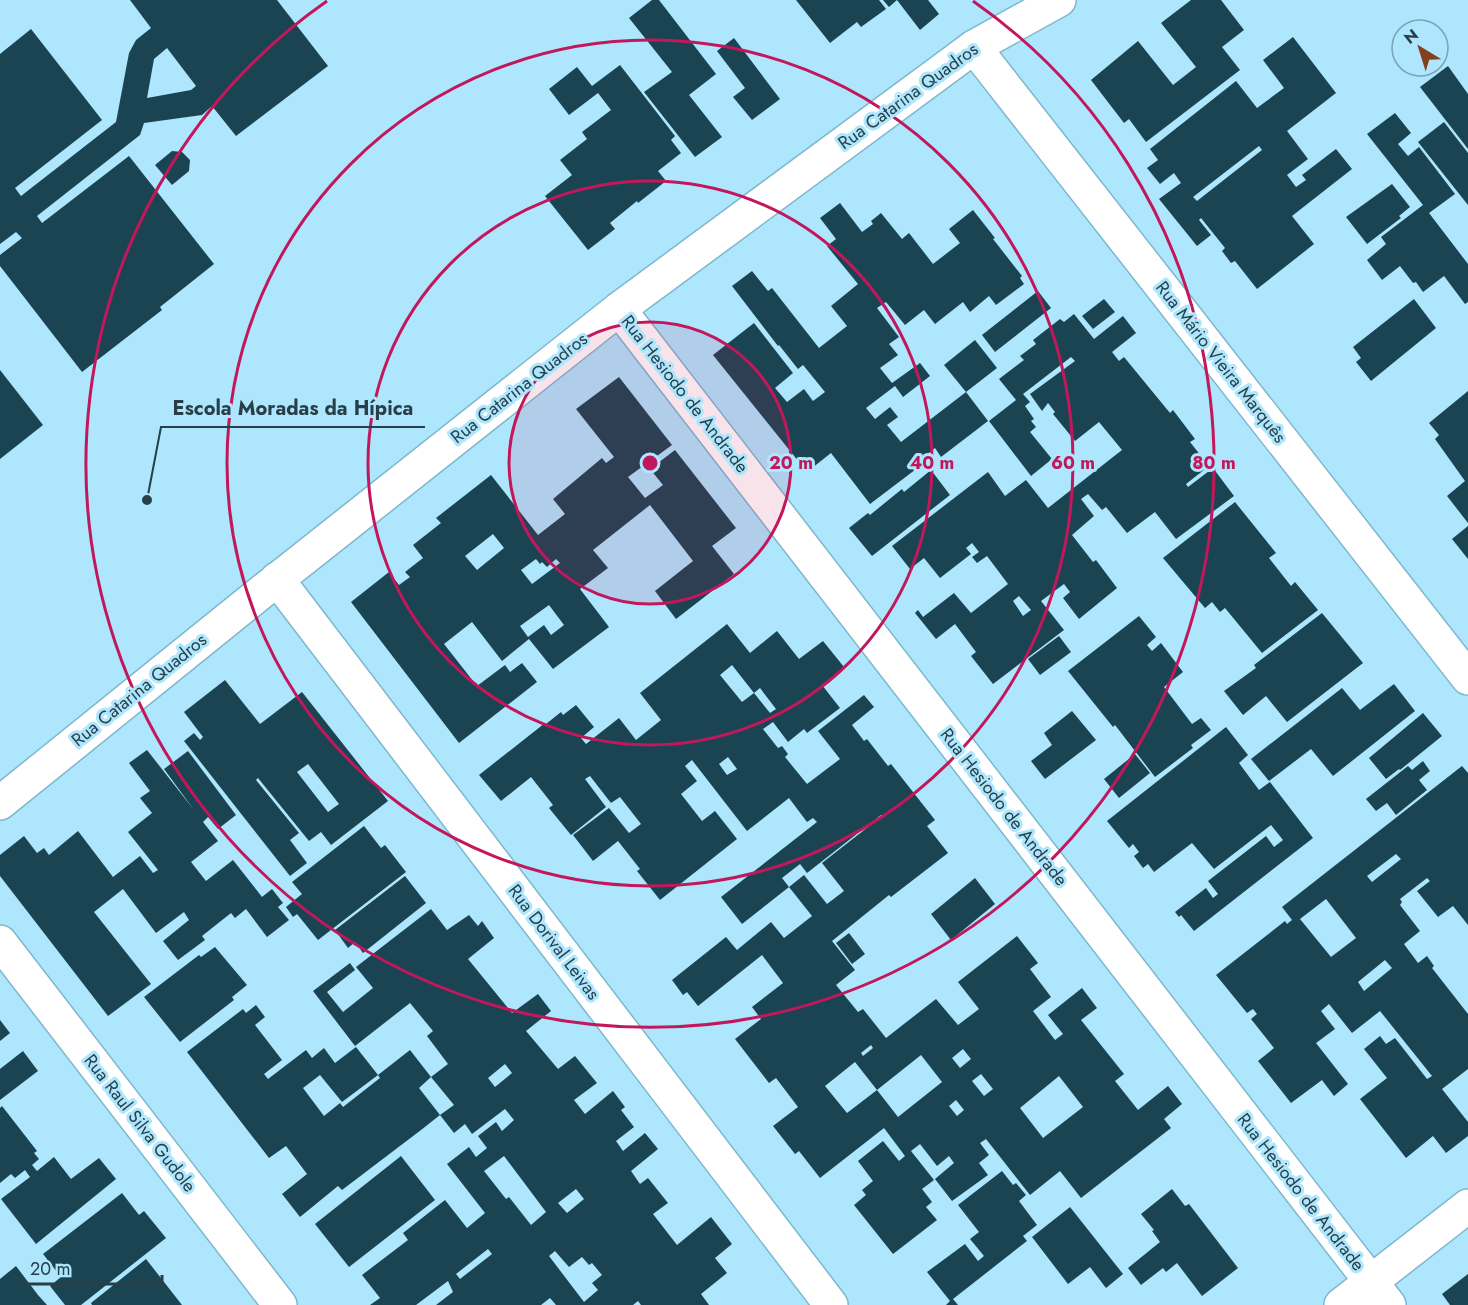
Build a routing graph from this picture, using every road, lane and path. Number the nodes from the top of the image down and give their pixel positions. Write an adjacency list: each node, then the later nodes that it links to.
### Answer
1 (1059, 0): 2 (street, Rua Catarina Quadros)
2 (974, 47): 3 (street, Rua Catarina Quadros); 5 (street, Rua Mário Vieira Marquês)
3 (619, 309): 4 (street, Rua Catarina Quadros); 9 (street, Rua Hesiodo de Andrade)
4 (277, 579): 6 (street, Rua Catarina Quadros); 11 (street, Rua Dorival Leivas)
5 (1468, 678)
6 (0, 803)
7 (0, 942): 10 (street, Rua Raul Silva Gudole)
8 (1468, 1206): 9 (street)
9 (1380, 1293): 12 (street)
10 (280, 1305)
11 (831, 1305)
12 (1341, 1305)

